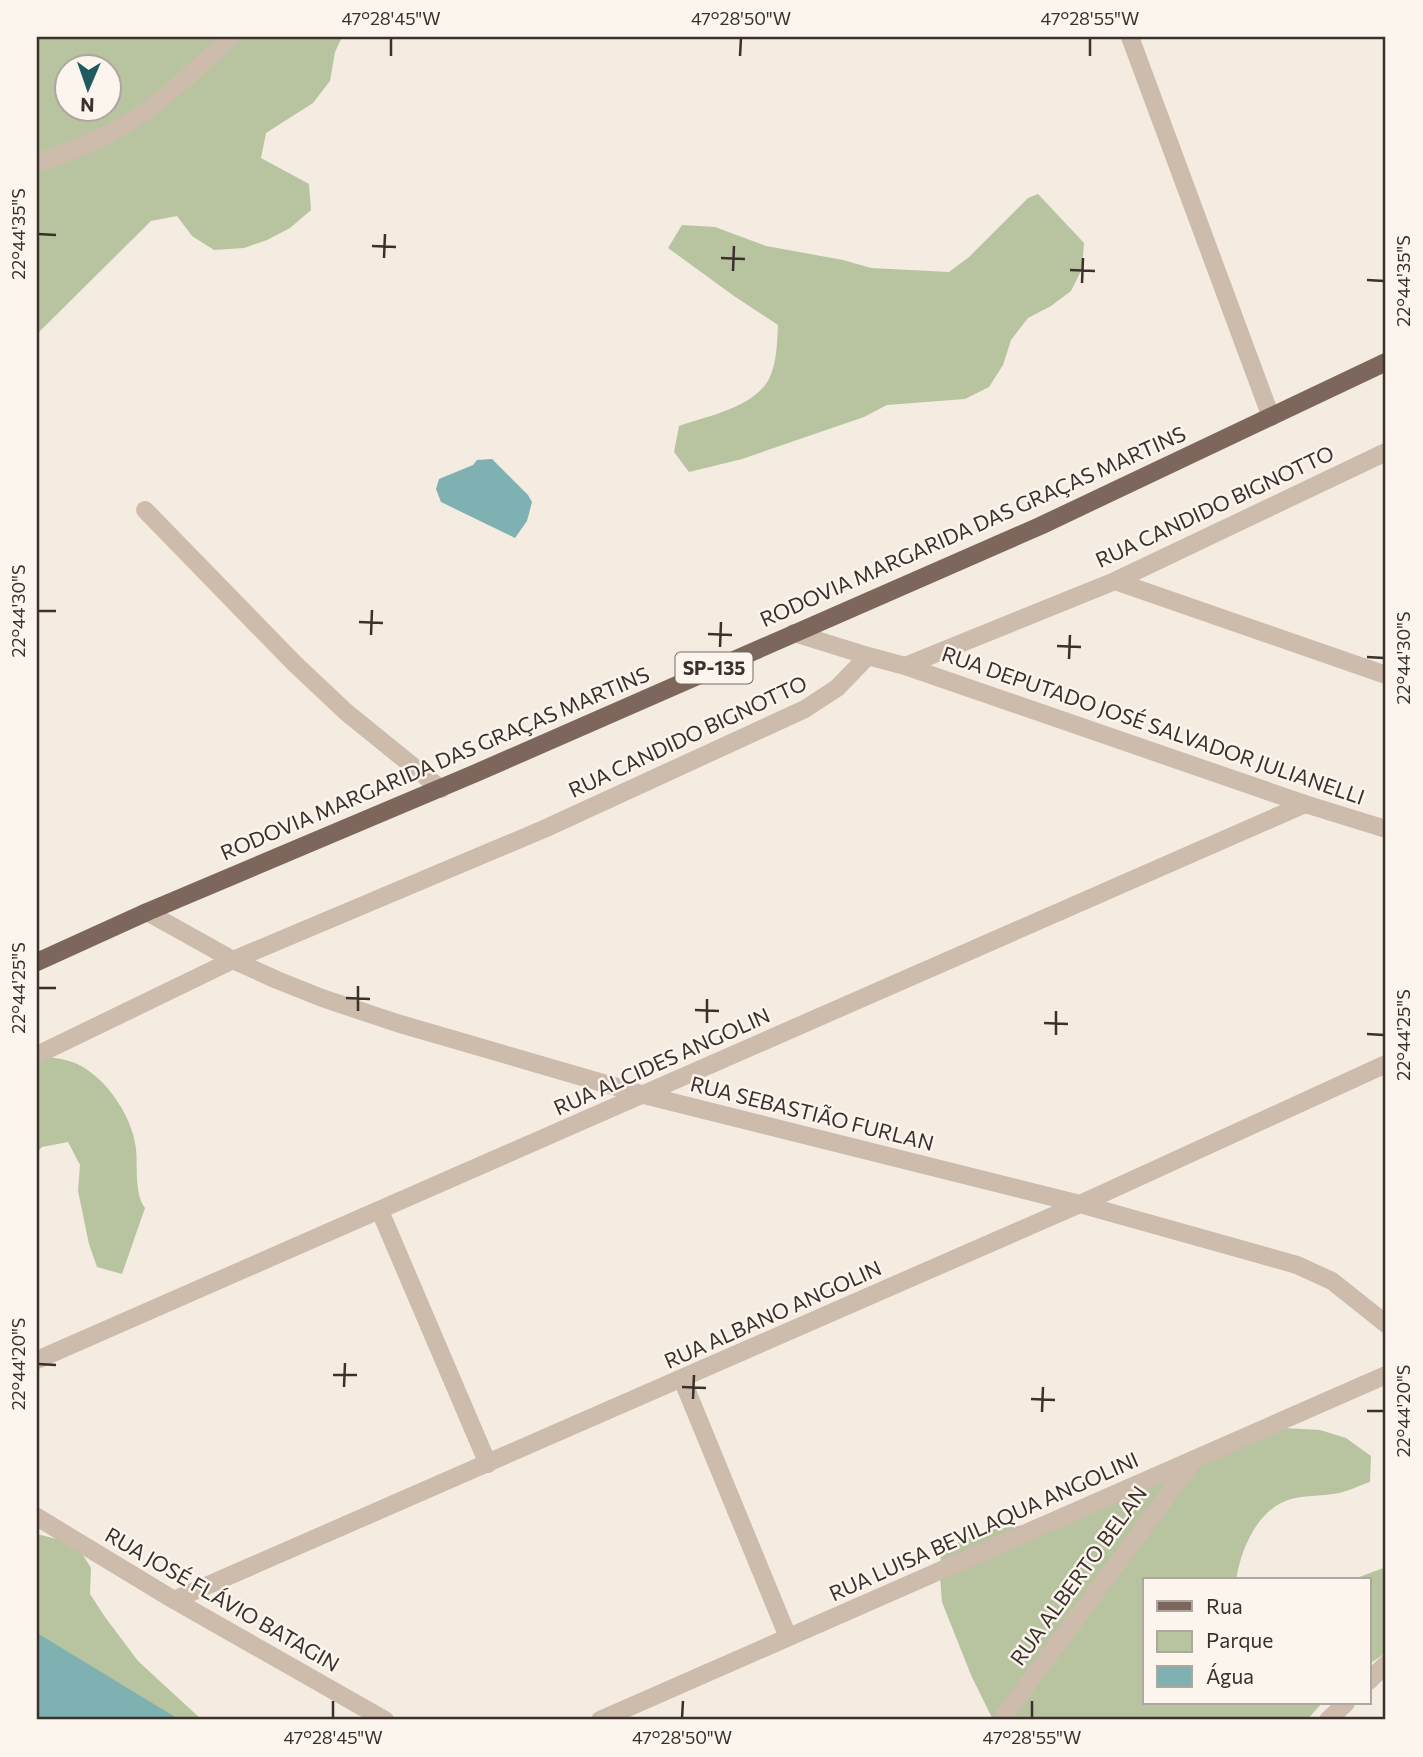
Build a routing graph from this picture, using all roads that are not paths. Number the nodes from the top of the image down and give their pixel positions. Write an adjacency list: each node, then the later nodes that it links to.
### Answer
1 (232, 37): 3 (street)
2 (1130, 37): 5 (street)
3 (37, 163)
4 (1386, 362): 5 (main road, RODOVIA MARGARIDA DAS GRAÇAS MARTINS / SP-135)
5 (1271, 417): 9 (main road, RODOVIA MARGARIDA DAS GRAÇAS MARTINS / SP-135)
6 (1386, 452): 8 (street, RUA CANDIDO BIGNOTTO)
7 (145, 510): 13 (street)
8 (1115, 581): 11 (street, RUA CANDIDO BIGNOTTO); 12 (street)
9 (794, 633): 10 (street); 13 (main road, RODOVIA MARGARIDA DAS GRAÇAS MARTINS / SP-135)
10 (868, 656): 11 (street); 17 (street, RUA CANDIDO BIGNOTTO)
11 (905, 666): 14 (street, RUA DEPUTADO JOSÉ SALVADOR JULIANELLI)
12 (1386, 675)
13 (441, 789): 16 (main road, RODOVIA MARGARIDA DAS GRAÇAS MARTINS / SP-135)
14 (1305, 804): 15 (street, RUA DEPUTADO JOSÉ SALVADOR JULIANELLI); 21 (street, RUA ALCIDES ANGOLIN)
15 (1386, 830)
16 (147, 912): 17 (street, RUA SEBASTIÃO FURLAN); 18 (main road, RODOVIA MARGARIDA DAS GRAÇAS MARTINS / SP-135)
17 (233, 960): 19 (street, RUA CANDIDO BIGNOTTO); 21 (street, RUA SEBASTIÃO FURLAN)
18 (37, 962)
19 (37, 1055)
20 (1386, 1064): 22 (street, RUA ALBANO ANGOLIN)
21 (644, 1095): 22 (street, RUA SEBASTIÃO FURLAN); 23 (street, RUA ALCIDES ANGOLIN)
22 (1080, 1204): 24 (street, RUA SEBASTIÃO FURLAN); 27 (street, RUA ALBANO ANGOLIN)
23 (380, 1211): 25 (street, RUA ALCIDES ANGOLIN); 29 (street)
24 (1386, 1324)
25 (37, 1360)
26 (1386, 1375): 28 (street, RUA LUISA BEVILAQUA ANGOLINI)
27 (682, 1380): 29 (street, RUA ALBANO ANGOLIN); 32 (street)
28 (1194, 1459): 32 (street, RUA LUISA BEVILAQUA ANGOLINI); 38 (street, RUA ALBERTO BELAN)
29 (488, 1464): 31 (street, RUA ALBANO ANGOLIN)
30 (37, 1517): 31 (street, RUA JOSÉ FLÁVIO BATAGIN)
31 (174, 1600): 36 (street, RUA JOSÉ FLÁVIO BATAGIN)
32 (788, 1637): 37 (street, RUA LUISA BEVILAQUA ANGOLINI)
33 (1386, 1664): 34 (street)
34 (1370, 1680)
35 (1345, 1704): 39 (street)
36 (385, 1720)
37 (600, 1720)
38 (1001, 1720)
39 (1328, 1720)

